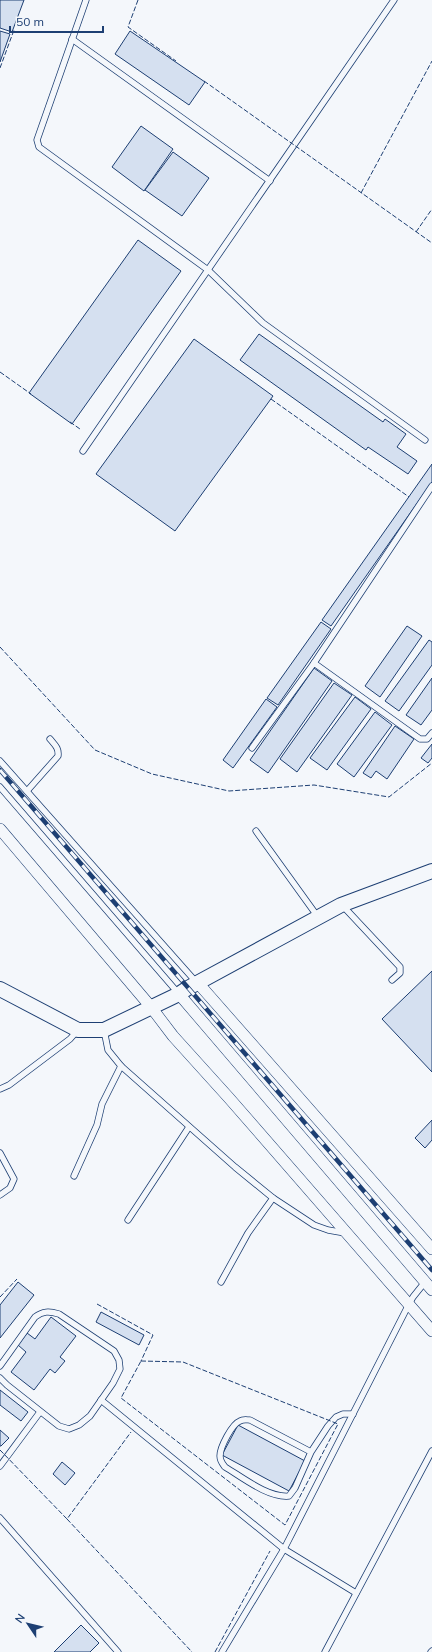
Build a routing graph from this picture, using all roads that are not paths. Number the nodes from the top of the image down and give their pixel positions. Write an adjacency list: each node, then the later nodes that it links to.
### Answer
1 (86, 0): 3 (lane)
2 (394, 0): 4 (lane)
3 (72, 39): 4 (lane); 5 (lane)
4 (270, 181): 5 (lane)
5 (208, 270): 6 (lane); 7 (lane)
6 (425, 440)
7 (83, 451)
8 (432, 486): 9 (lane)
9 (314, 663): 10 (lane); 12 (lane)
10 (432, 733)
11 (50, 739): 15 (lane)
12 (252, 748)
13 (0, 760): 15 (lane)
14 (0, 787): 24 (lane)
15 (26, 791): 22 (lane)
16 (0, 829): 25 (street)
17 (256, 831): 20 (lane)
18 (432, 871): 19 (street)
19 (342, 905): 20 (street); 21 (lane)
20 (318, 918): 22 (street)
21 (392, 980)
22 (198, 983): 24 (street); 37 (street)
23 (0, 989): 26 (street)
24 (179, 994): 25 (street); 39 (street)
25 (151, 1007): 27 (street); 36 (street)
26 (78, 1030): 27 (street); 29 (lane)
27 (104, 1030): 28 (lane)
28 (121, 1066): 30 (lane); 32 (lane)
29 (0, 1089)
30 (189, 1127): 34 (lane); 35 (lane)
31 (0, 1153): 33 (lane)
32 (74, 1176)
33 (0, 1195)
34 (273, 1198): 36 (lane); 38 (lane)
35 (128, 1220)
36 (347, 1234): 40 (street)
37 (432, 1249)
38 (221, 1282)
39 (426, 1287): 40 (lane)
40 (411, 1300): 41 (street); 46 (lane)
41 (432, 1331)
42 (0, 1366): 44 (lane)
43 (0, 1378): 45 (lane)
44 (101, 1400): 45 (lane); 51 (lane)
45 (40, 1412): 49 (lane)
46 (354, 1414): 48 (lane); 51 (lane)
47 (432, 1451): 52 (lane)
48 (311, 1452): 48 (lane)
49 (0, 1466)
50 (1, 1520): 53 (lane)
51 (284, 1548): 52 (lane); 54 (lane)
52 (356, 1593): 55 (lane)
53 (118, 1652)
54 (222, 1652)
55 (324, 1652)

